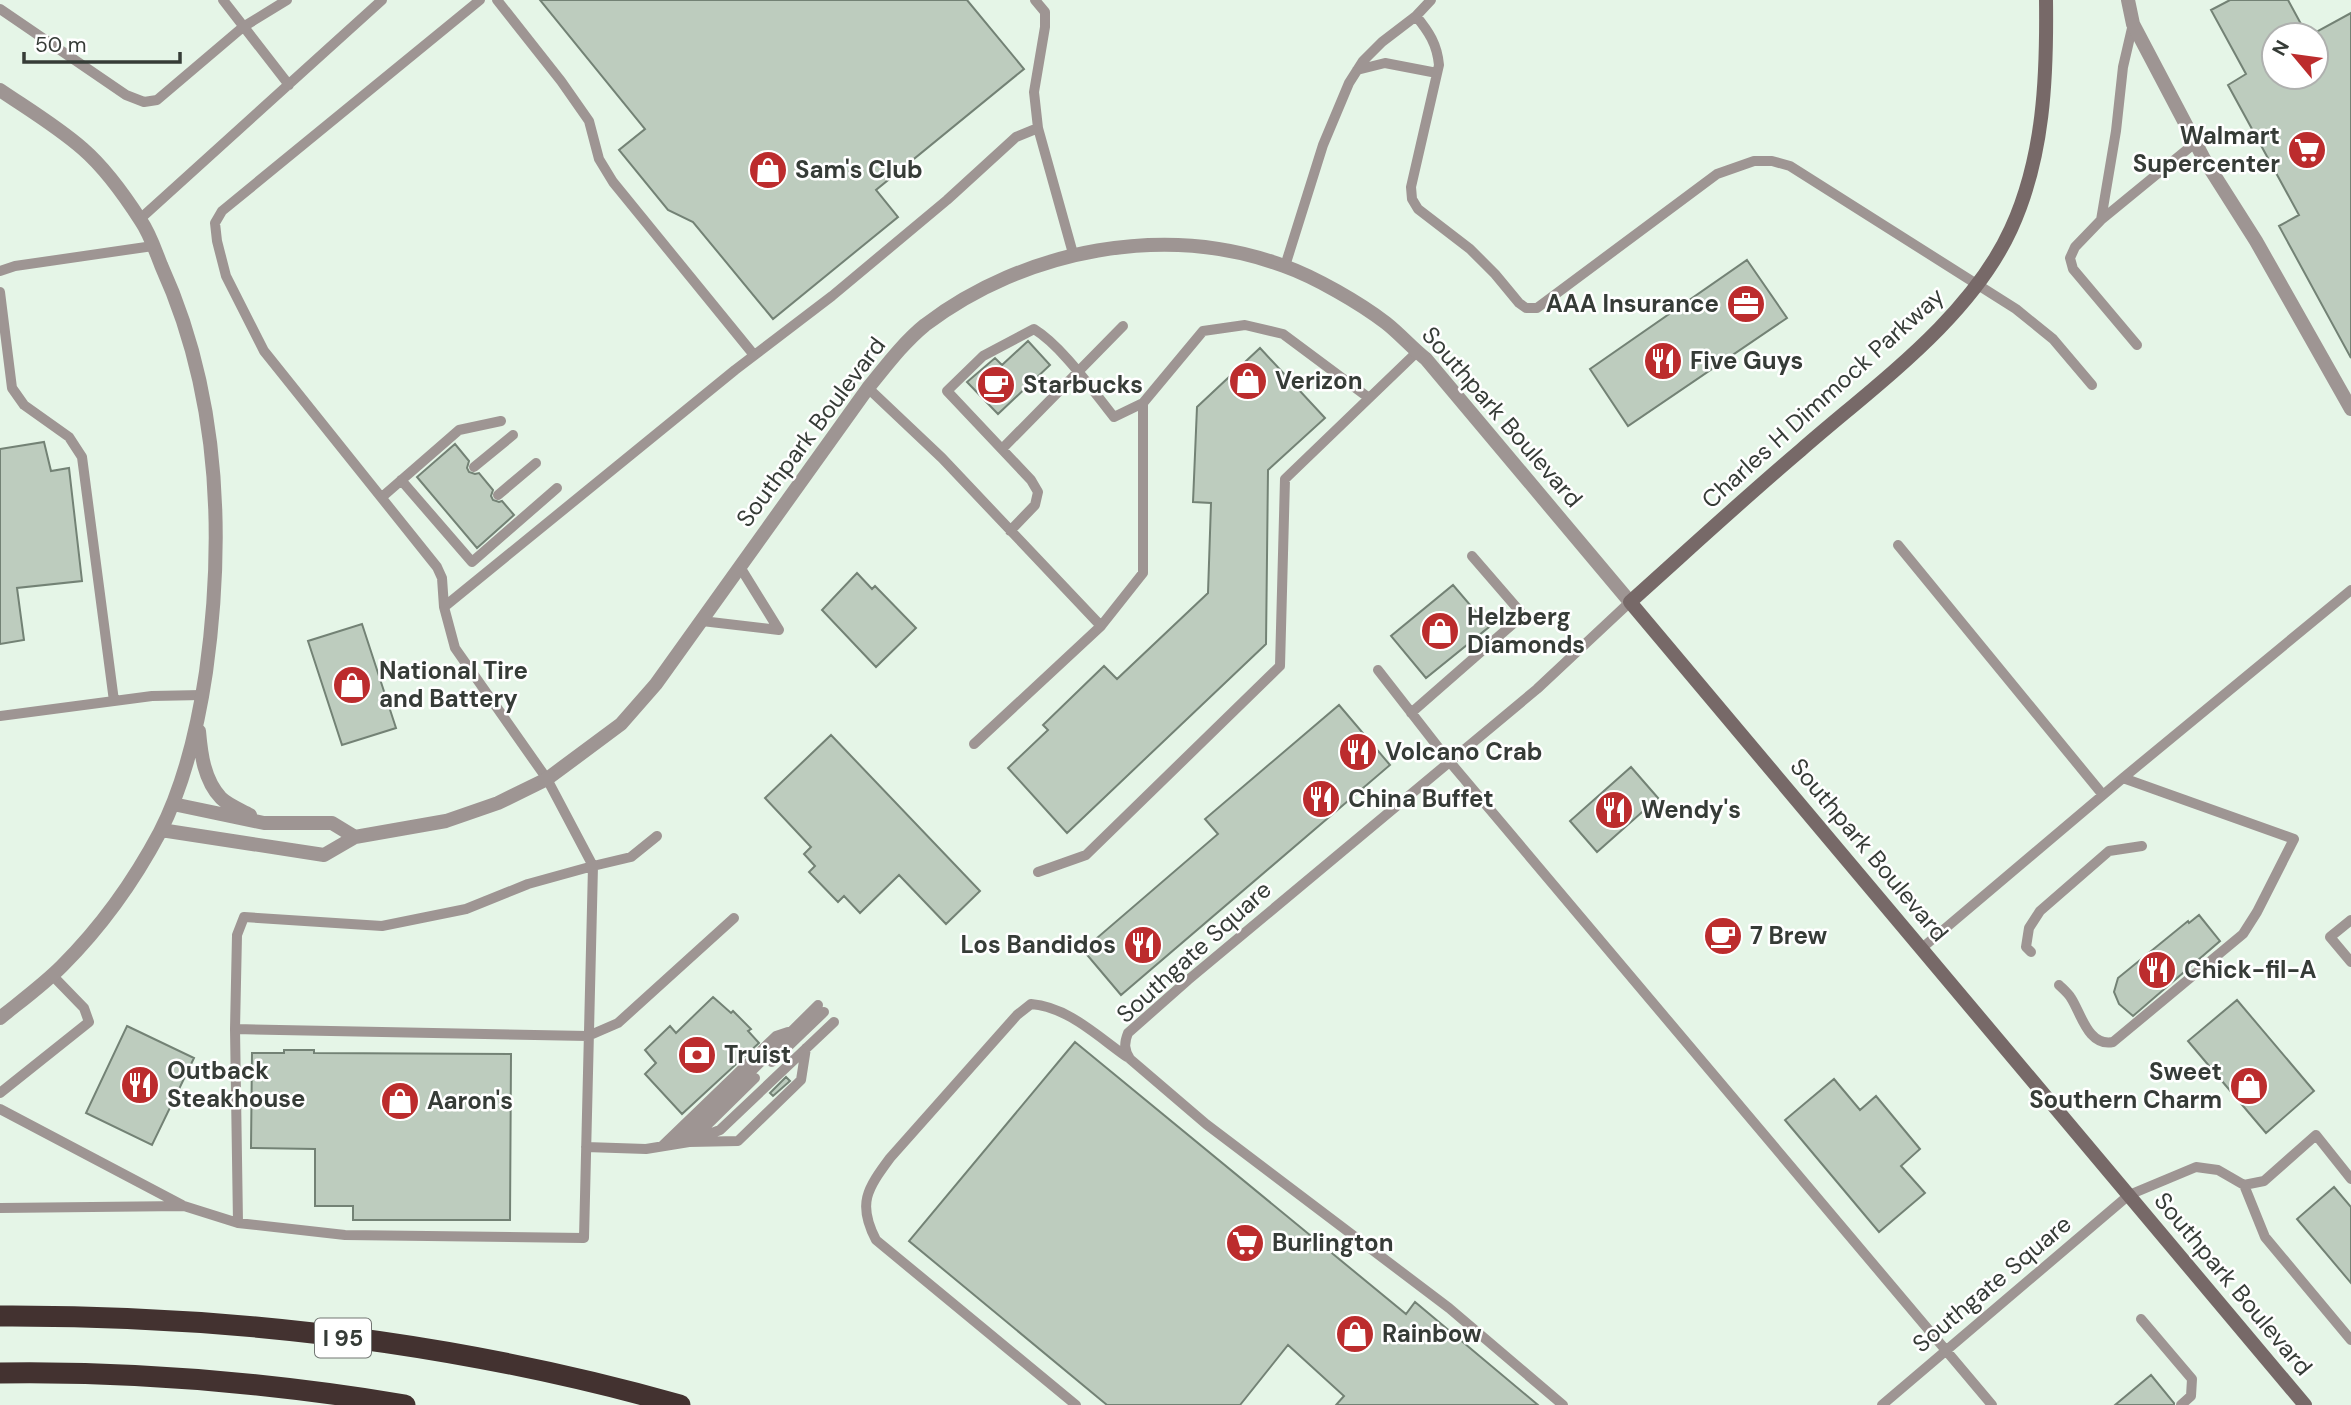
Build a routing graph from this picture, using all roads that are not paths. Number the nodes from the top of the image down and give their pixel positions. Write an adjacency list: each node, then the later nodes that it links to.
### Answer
1 (223, 0): 13 (lane)
2 (287, 0): 13 (lane)
3 (382, 0): 16 (lane)
4 (480, 0): 46 (lane)
5 (496, 0): 31 (lane)
6 (1035, 0): 18 (lane)
7 (1431, 0): 11 (lane)
8 (2046, 0): 26 (main road, Charles H Dimmock Parkway)
9 (2128, 0): 12 (street)
10 (0, 9): 13 (lane)
11 (1416, 16): 14 (lane); 15 (lane)
12 (2133, 24): 19 (street); 21 (lane)
13 (243, 27): 16 (lane)
14 (1357, 70): 15 (lane); 24 (lane)
15 (1437, 72): 26 (lane)
16 (289, 85): 20 (lane)
17 (0, 90): 20 (street)
18 (1038, 128): 23 (lane); 31 (lane)
19 (2195, 143): 21 (lane); 37 (street)
20 (140, 219): 22 (street)
21 (2101, 220): 29 (lane)
22 (153, 246): 25 (lane); 61 (street)
23 (1074, 257): 24 (street, Southpark Boulevard); 34 (street, Southpark Boulevard)
24 (1285, 266): 30 (street, Southpark Boulevard)
25 (0, 271)
26 (1977, 286): 33 (lane); 56 (main road, Charles H Dimmock Parkway)
27 (0, 292): 62 (lane)
28 (1124, 326): 32 (lane)
29 (2137, 345)
30 (1417, 352): 35 (lane); 56 (street, Southpark Boulevard)
31 (754, 355): 57 (lane)
32 (1078, 372): 36 (lane); 40 (lane); 40 (lane)
33 (2092, 385)
34 (867, 388): 50 (lane); 54 (street, Southpark Boulevard)
35 (1369, 398): 36 (lane); 78 (lane)
36 (1143, 403): 59 (lane)
37 (2351, 409)
38 (501, 421): 43 (lane)
39 (513, 435): 42 (lane)
40 (1002, 449): 50 (lane)
41 (536, 463): 45 (lane)
42 (474, 467)
43 (401, 480): 46 (lane); 48 (lane)
44 (557, 488): 51 (lane)
45 (498, 495)
46 (382, 497): 57 (lane)
47 (435, 498): 48 (lane)
48 (424, 506): 51 (lane)
49 (459, 528): 51 (lane)
50 (1010, 531): 59 (lane)
51 (450, 536)
52 (1898, 545): 70 (lane)
53 (1472, 556): 63 (lane)
54 (740, 567): 58 (street, Southpark Boulevard); 58 (lane)
55 (2351, 590): 68 (lane)
56 (1630, 602): 67 (lane, Southgate Square); 81 (main road, Southpark Boulevard)
57 (444, 607): 69 (lane)
58 (702, 621): 69 (street, Southpark Boulevard)
59 (1101, 626): 66 (lane)
60 (1378, 670): 63 (lane)
61 (202, 695): 62 (lane); 65 (street)
62 (114, 701): 64 (lane)
63 (1411, 713): 67 (lane)
64 (0, 716)
65 (198, 719): 71 (street); 72 (street)
66 (974, 744)
67 (1450, 761): 92 (lane, Southgate Square); 110 (lane)
68 (2123, 778): 70 (lane); 85 (lane)
69 (547, 779): 75 (street, Southpark Boulevard); 77 (lane)
70 (2103, 795): 81 (lane)
71 (173, 803): 72 (street); 73 (street)
72 (264, 823): 75 (street)
73 (161, 831): 75 (street, Southpark Boulevard); 84 (street)
74 (657, 836): 77 (lane)
75 (355, 837)
76 (2142, 846): 82 (lane)
77 (593, 866): 88 (lane); 90 (lane)
78 (1038, 872)
79 (734, 918): 90 (lane)
80 (2351, 920): 83 (lane)
81 (1922, 948): 103 (main road, Southpark Boulevard)
82 (2031, 952)
83 (2351, 962)
84 (52, 975): 86 (street); 95 (lane)
85 (2060, 985)
86 (0, 1018)
87 (834, 1022): 91 (lane)
88 (235, 1029): 90 (lane); 106 (lane)
89 (791, 1031): 93 (lane); 98 (lane); 99 (lane)
90 (588, 1036): 100 (lane)
91 (806, 1048): 97 (lane); 97 (lane)
92 (1130, 1059): 114 (lane); 115 (lane, Southgate Square)
93 (772, 1062)
94 (755, 1077): 97 (lane)
95 (0, 1093)
96 (0, 1109): 104 (lane)
97 (689, 1142): 98 (lane)
98 (677, 1144): 99 (lane)
99 (662, 1146): 100 (lane)
100 (586, 1147): 106 (lane)
101 (2351, 1179): 102 (lane)
102 (2244, 1185): 103 (lane, Southgate Square); 109 (lane)
103 (2129, 1195): 110 (lane, Southgate Square); 119 (main road, Southpark Boulevard)
104 (184, 1206): 105 (lane); 106 (lane)
105 (0, 1208)
106 (238, 1223)
107 (0, 1316): 113 (highway, I 95)
108 (2141, 1319): 118 (lane)
109 (2351, 1340)
110 (1946, 1350): 116 (lane, Southgate Square); 117 (lane)
111 (0, 1373): 112 (highway, I 95)
112 (405, 1405)
113 (680, 1405)
114 (1076, 1405)
115 (1563, 1405)
116 (1882, 1405)
117 (1992, 1405)
118 (2181, 1405)
119 (2305, 1405)

